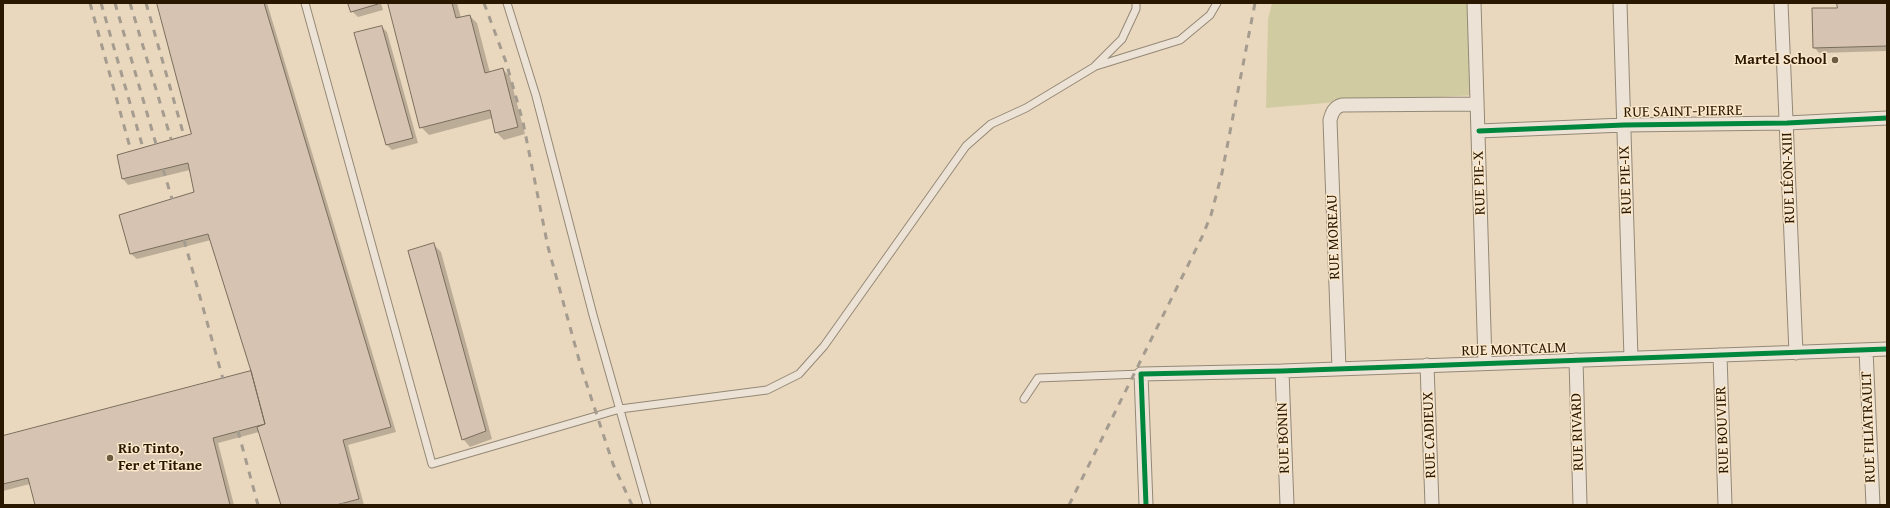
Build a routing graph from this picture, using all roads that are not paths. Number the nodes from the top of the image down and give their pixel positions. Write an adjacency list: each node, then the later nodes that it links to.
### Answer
1 (305, 3): 26 (lane)
2 (507, 3): 26 (lane)
3 (1136, 3): 8 (lane)
4 (1217, 3): 8 (lane)
5 (1474, 3): 9 (street, RUE PIE-X)
6 (1620, 3): 12 (street, RUE PIE-IX)
7 (1781, 3): 11 (street, RUE LÉON-XIII)
8 (1094, 67): 26 (lane)
9 (1477, 104): 13 (street, RUE PIE-X); 22 (street, RUE MOREAU)
10 (1887, 118): 11 (street, RUE SAINT-PIERRE)
11 (1786, 123): 12 (street, RUE SAINT-PIERRE); 16 (street, RUE LÉON-XIII)
12 (1624, 125): 13 (street, RUE SAINT-PIERRE); 18 (street, RUE PIE-IX)
13 (1479, 131): 20 (street, RUE PIE-X)
14 (1887, 349): 15 (street, RUE MONTCALM)
15 (1866, 350): 16 (street, RUE MONTCALM); 33 (street, RUE FILIATRAULT)
16 (1796, 353): 17 (street, RUE MONTCALM)
17 (1720, 355): 18 (street, RUE MONTCALM); 32 (street, RUE BOUVIER)
18 (1631, 358): 19 (street, RUE MONTCALM)
19 (1576, 360): 20 (street, RUE MONTCALM); 31 (street, RUE RIVARD)
20 (1485, 363): 21 (street, RUE MONTCALM)
21 (1427, 365): 22 (street, RUE MONTCALM); 30 (street, RUE CADIEUX)
22 (1340, 369): 23 (street, RUE MONTCALM)
23 (1282, 371): 24 (street, RUE MONTCALM); 29 (street, RUE BONIN)
24 (1141, 374): 25 (lane); 28 (street)
25 (1024, 400)
26 (620, 409): 27 (lane)
27 (647, 505)
28 (1146, 505)
29 (1287, 505)
30 (1432, 505)
31 (1580, 505)
32 (1725, 505)
33 (1873, 505)

